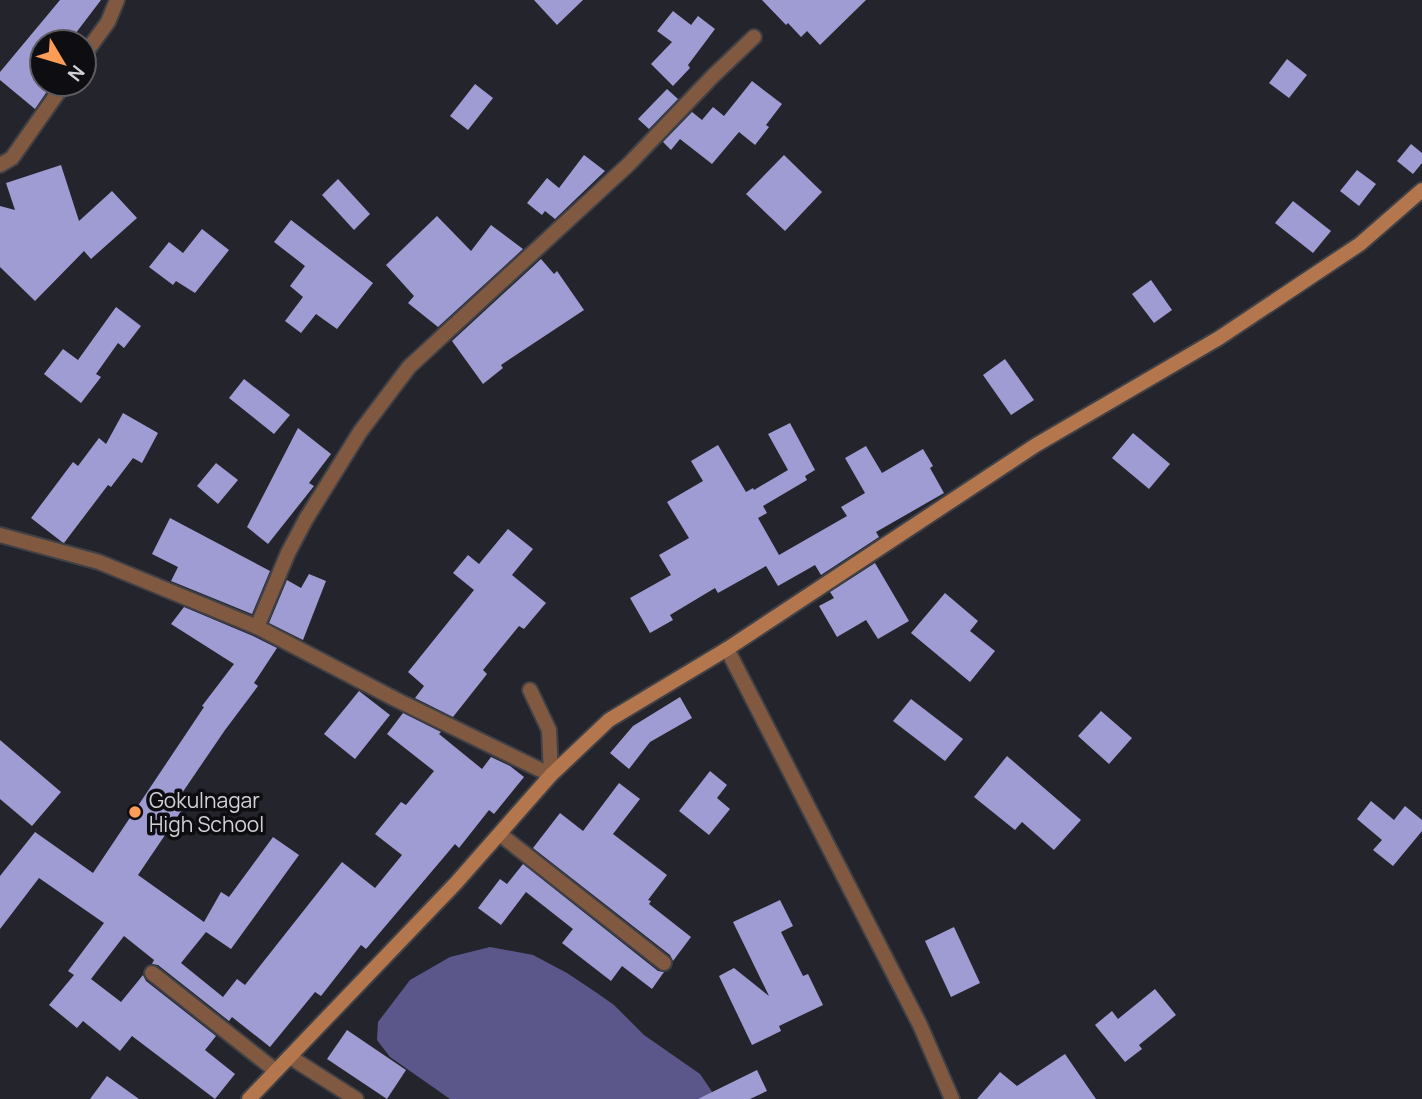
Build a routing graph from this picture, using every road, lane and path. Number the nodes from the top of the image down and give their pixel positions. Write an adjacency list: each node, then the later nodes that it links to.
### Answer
1 (117, 0): 2 (street)
2 (98, 36)
3 (754, 37): 8 (street)
4 (54, 98): 5 (street)
5 (0, 165)
6 (1422, 190): 9 (street)
7 (0, 536): 8 (street)
8 (257, 628): 11 (street)
9 (727, 649): 11 (street); 19 (street)
10 (530, 690): 11 (street)
11 (551, 775): 12 (street)
12 (501, 835): 13 (street); 15 (street)
13 (664, 963)
14 (152, 974): 16 (street)
15 (290, 1057): 16 (street); 18 (street)
16 (276, 1071): 17 (street)
17 (249, 1099)
18 (356, 1099)
19 (952, 1099)

